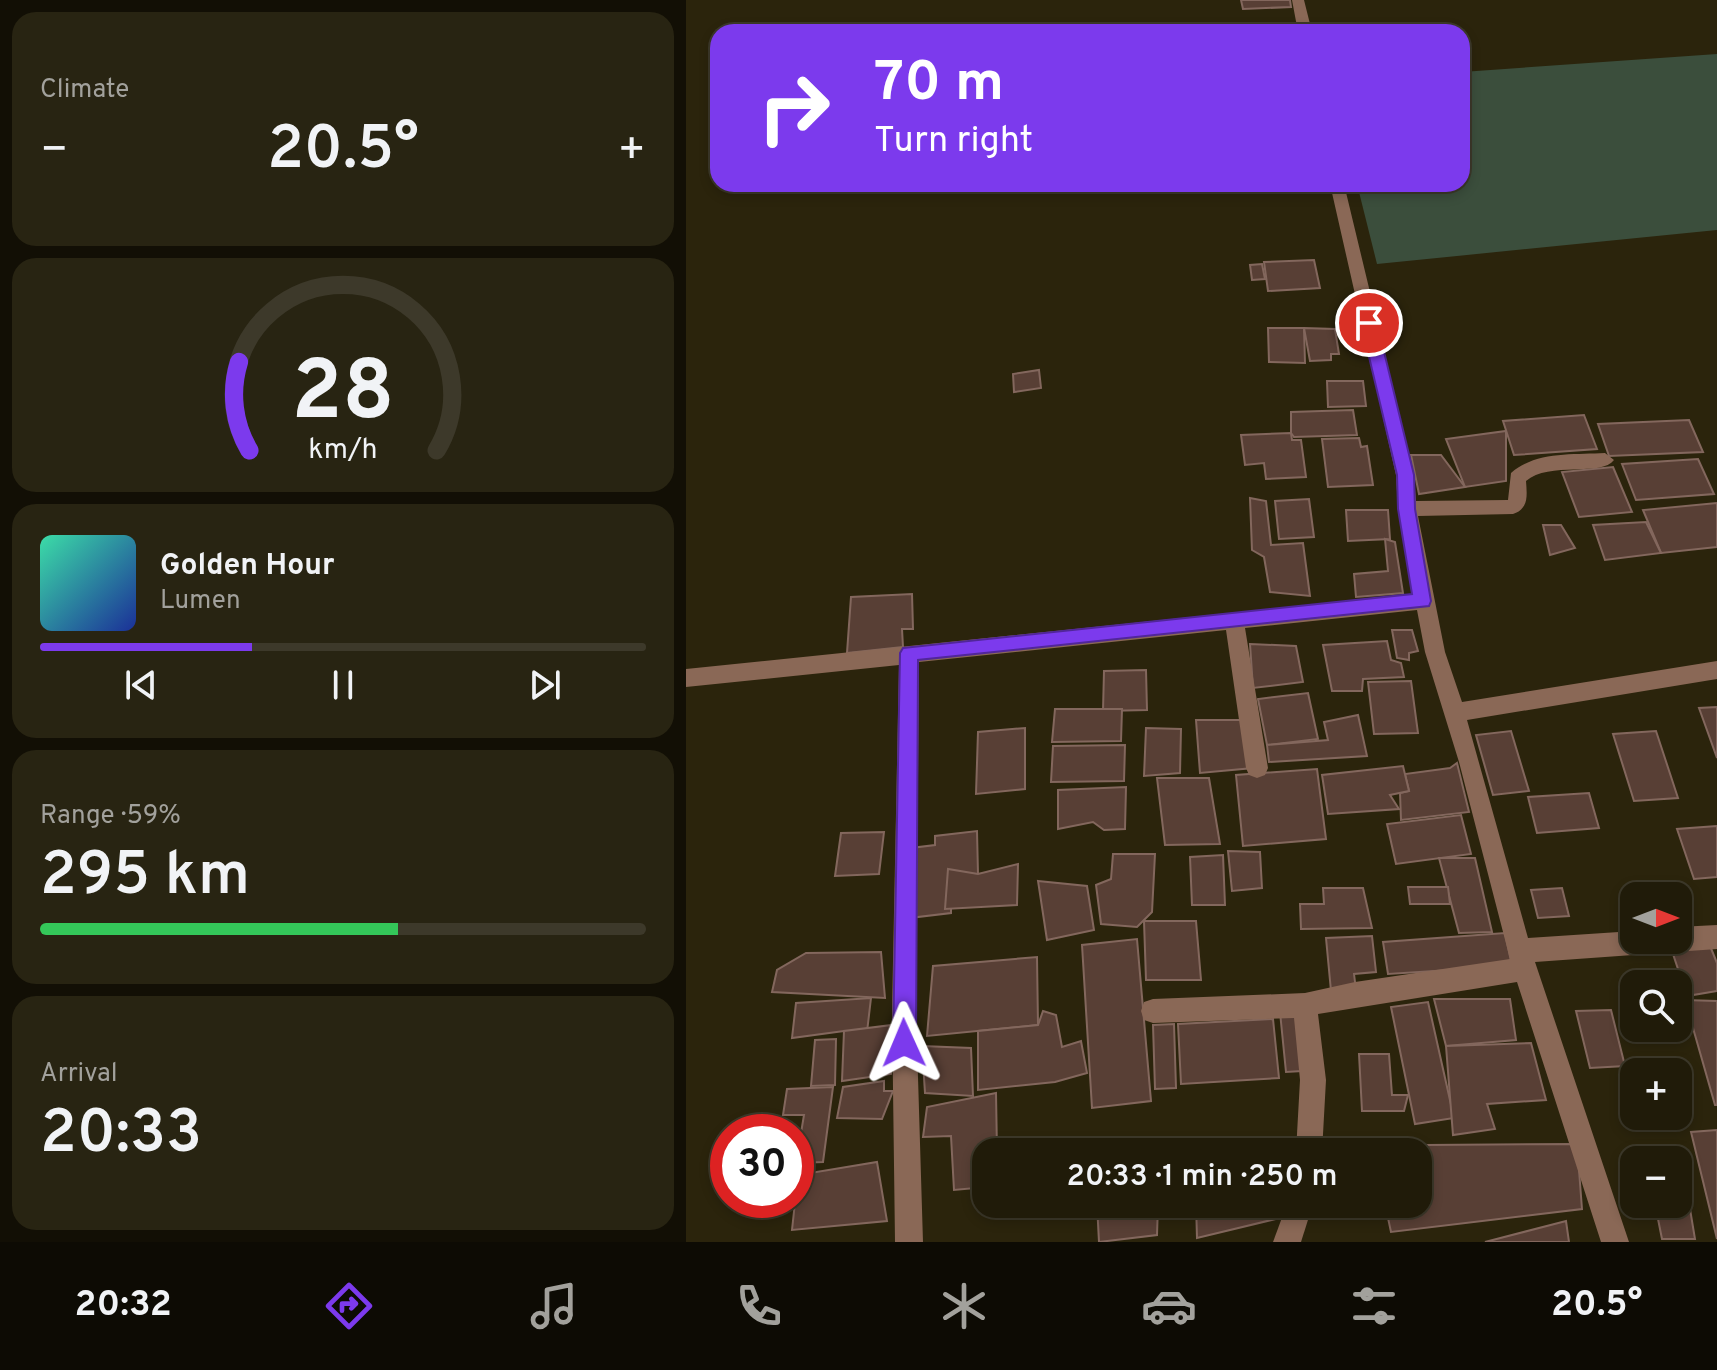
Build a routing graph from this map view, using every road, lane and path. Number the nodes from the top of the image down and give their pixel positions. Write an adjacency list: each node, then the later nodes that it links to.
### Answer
1 (1298, 0): 2 (street)
2 (1303, 24)
3 (1339, 192): 5 (street)
4 (1605, 460): 5 (street)
5 (1409, 516): 6 (street)
6 (1422, 601): 7 (street); 11 (street)
7 (1234, 620): 8 (street); 12 (street)
8 (909, 653): 10 (street); 21 (street)
9 (1717, 670): 11 (street)
10 (686, 678)
11 (1454, 713): 16 (street)
12 (1257, 768)
13 (1717, 937): 14 (street)
14 (1692, 938)
15 (1620, 947): 16 (street)
16 (1522, 960): 17 (street); 23 (street)
17 (1305, 1005): 18 (street); 19 (street)
18 (1153, 1011)
19 (1310, 1138)
20 (1295, 1218): 22 (street)
21 (909, 1242)
22 (1287, 1242)
23 (1615, 1242)

